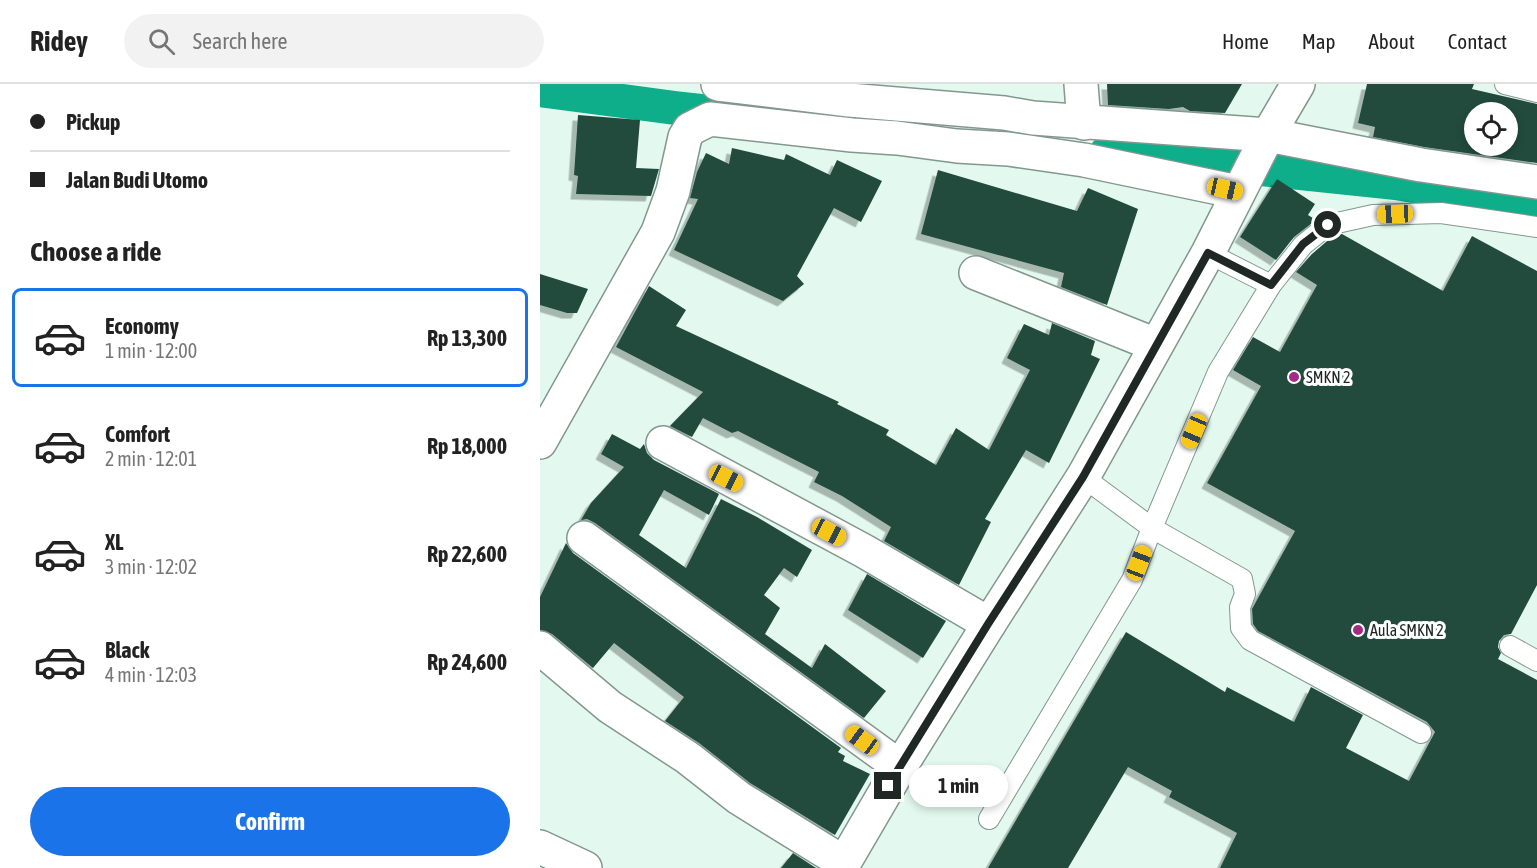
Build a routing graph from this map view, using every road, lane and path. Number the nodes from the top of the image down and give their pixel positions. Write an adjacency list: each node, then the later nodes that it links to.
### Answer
1 (718, 84): 6 (street)
2 (1081, 84): 8 (street)
3 (1298, 84): 9 (street)
4 (1505, 84): 5 (lane)
5 (1537, 92)
6 (904, 95): 7 (street)
7 (1004, 99): 8 (street)
8 (1084, 123): 9 (street)
9 (1264, 142): 10 (street); 11 (street)
10 (1537, 183)
11 (1241, 187): 13 (street); 17 (street)
12 (1537, 227): 15 (lane)
13 (1208, 253): 15 (lane); 16 (street)
14 (976, 273): 16 (street)
15 (1271, 285): 20 (lane)
16 (1156, 345): 19 (street)
17 (540, 442)
18 (663, 443): 22 (street)
19 (1083, 477): 20 (lane); 22 (street)
20 (1152, 528): 26 (lane); 28 (lane)
21 (585, 538): 27 (street)
22 (988, 624): 27 (street)
23 (1510, 646): 25 (lane)
24 (540, 648): 30 (street)
25 (1537, 661)
26 (1421, 733)
27 (900, 767): 30 (street)
28 (989, 819)
29 (540, 847): 31 (street)
30 (842, 865)
31 (585, 868)

